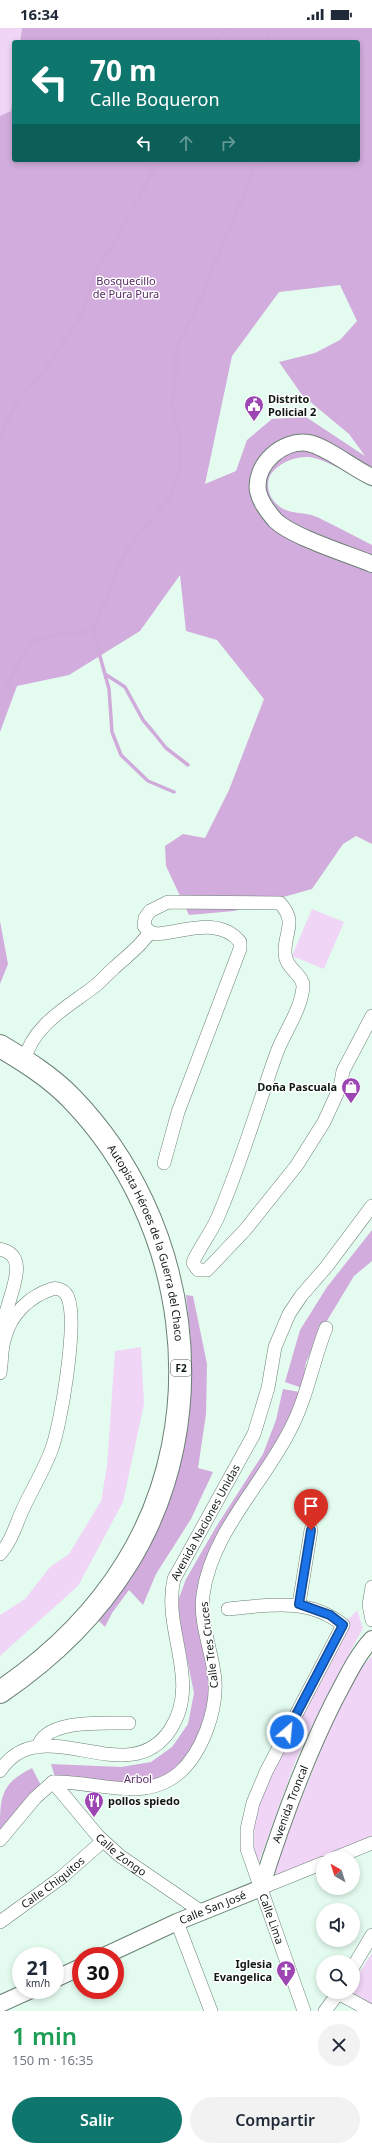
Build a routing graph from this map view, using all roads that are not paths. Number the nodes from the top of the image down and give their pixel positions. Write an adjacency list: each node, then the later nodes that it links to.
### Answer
1 (372, 478): 2 (street)
2 (372, 564)
3 (150, 932): 4 (street); 6 (street); 8 (street)
4 (372, 1016)
5 (0, 1046): 6 (highway, Autopista Héroes de la Guerra del Chaco / F2)
6 (24, 1060): 22 (highway, Autopista Héroes de la Guerra del Chaco / F2)
7 (0, 1064): 21 (highway, Autopista Héroes de la Guerra del Chaco / F2)
8 (164, 1163)
9 (372, 1206): 24 (street, Avenida Naciones Unidas)
10 (5, 1251): 12 (street)
11 (326, 1328): 26 (street, Calle Tres Cruces)
12 (4, 1337): 13 (street); 15 (street)
13 (0, 1373)
14 (311, 1530): 17 (street)
15 (0, 1554)
16 (372, 1587): 19 (street)
17 (299, 1604): 18 (street); 32 (street, Calle Lima)
18 (228, 1609)
19 (372, 1620)
20 (372, 1639): 32 (street, Avenida Troncal)
21 (0, 1676)
22 (0, 1692)
23 (129, 1723): 24 (street)
24 (38, 1747): 25 (street, Avenida Naciones Unidas)
25 (0, 1771)
26 (53, 1782): 27 (street); 28 (street, Calle Zongo)
27 (0, 1840)
28 (103, 1841): 33 (street, Calle Zongo); 34 (street, Calle Chiquitos)
29 (372, 1844): 30 (street)
30 (354, 1851)
31 (316, 1866): 32 (street, Calle San José)
32 (261, 1888): 33 (street, Calle San José); 44 (street, Calle Lima)
33 (202, 1912): 35 (street, Calle San José)
34 (0, 1922)
35 (177, 1922): 37 (street, Calle San José); 43 (street)
36 (372, 1935): 38 (street)
37 (123, 1947)
38 (360, 1955)
39 (12, 1999): 42 (street)
40 (333, 1999): 45 (street)
41 (350, 1999): 46 (street)
42 (0, 2004)
43 (211, 2011)
44 (304, 2011)
45 (325, 2011)
46 (371, 2011)

